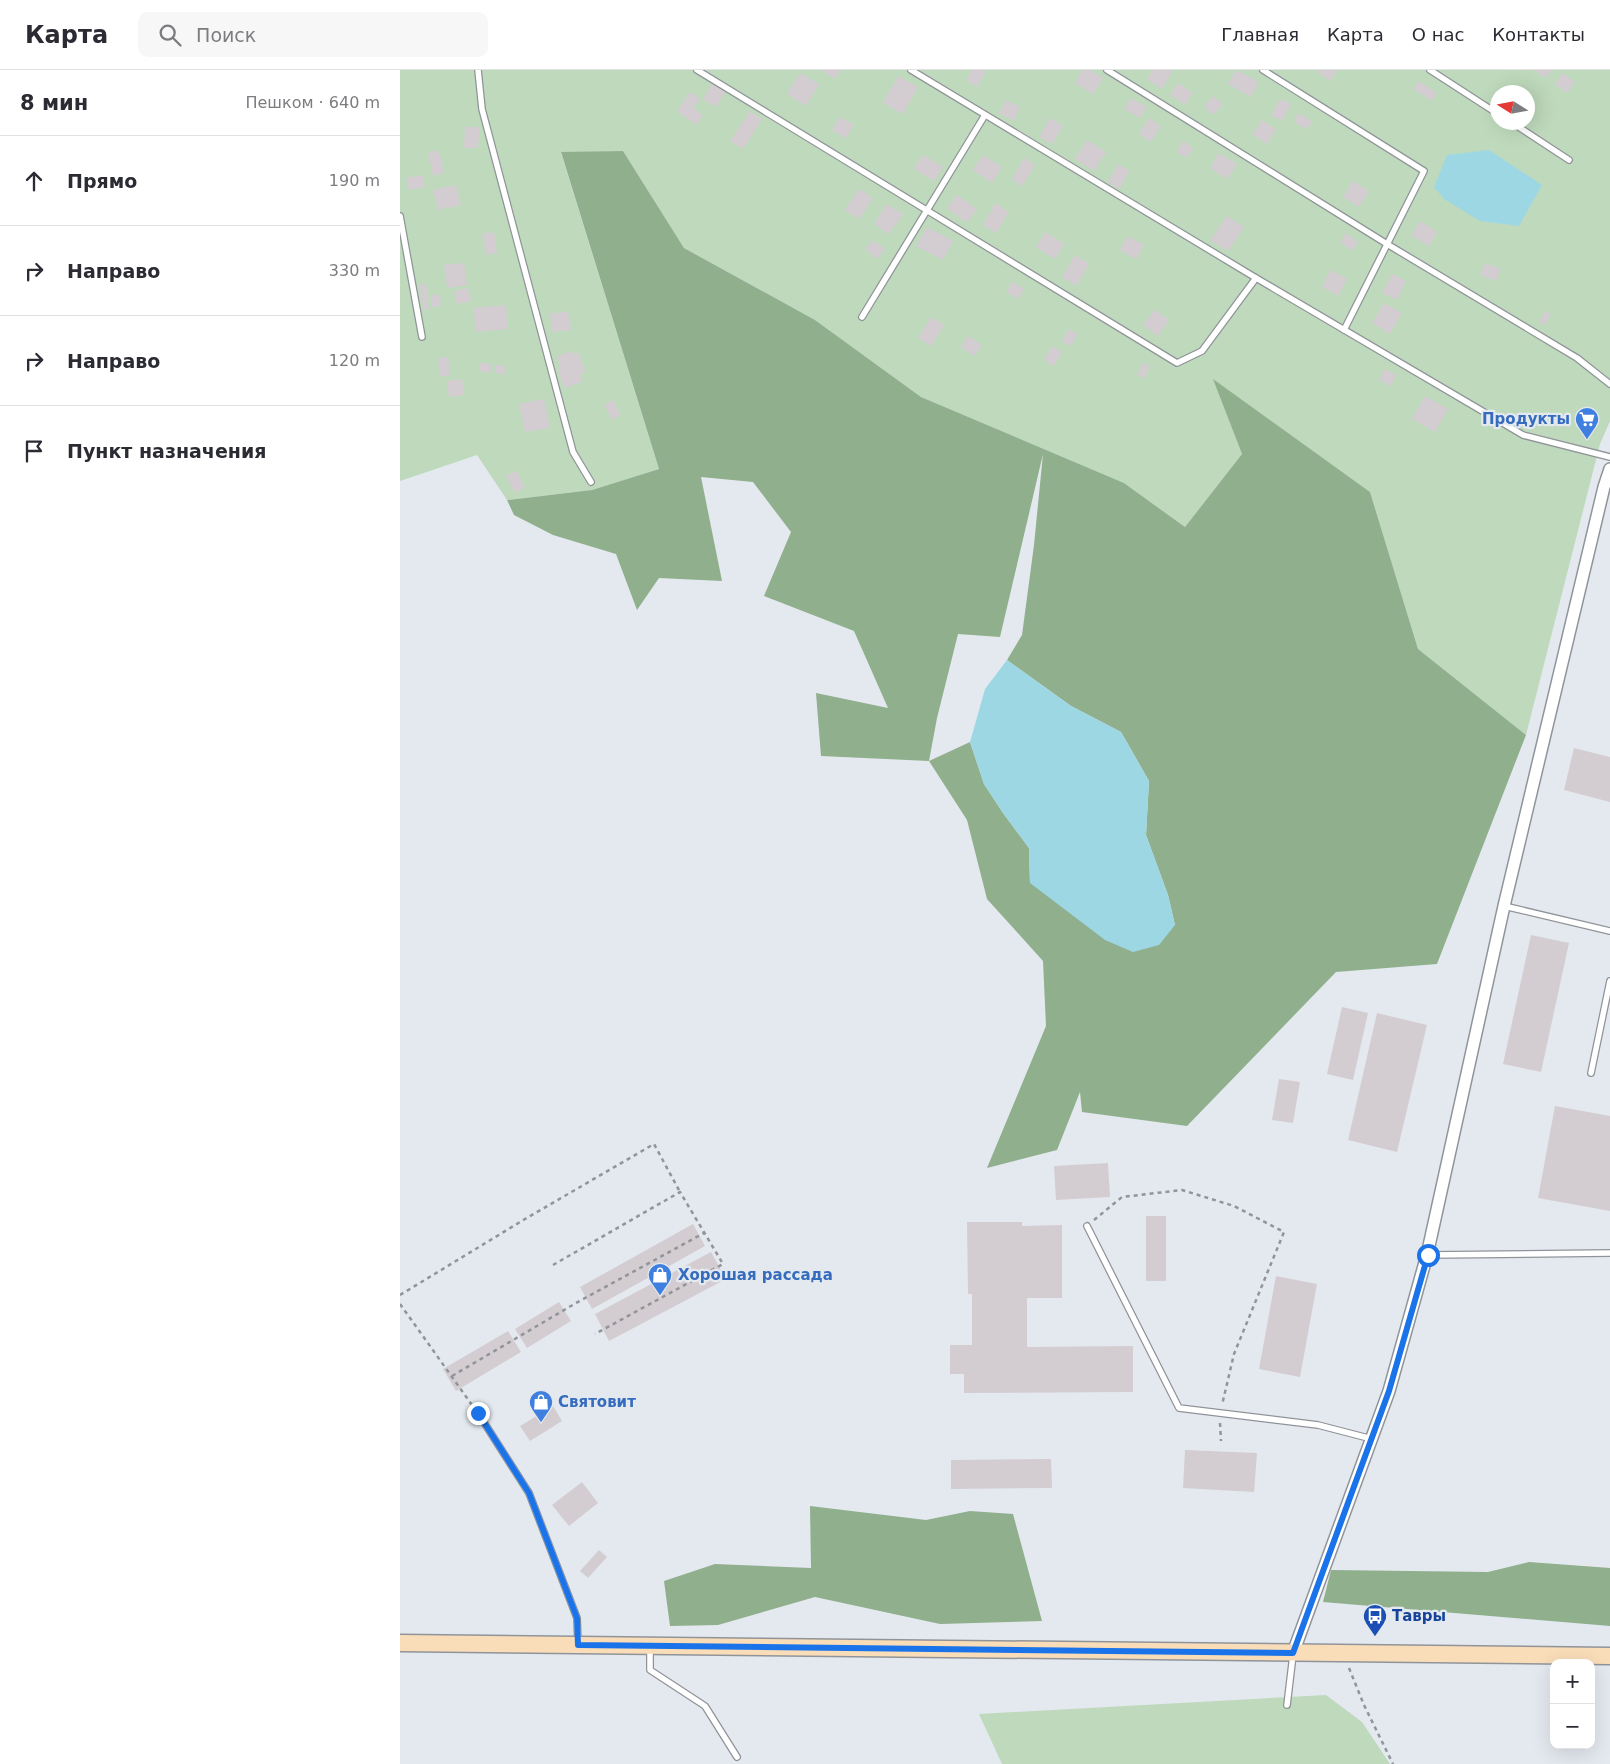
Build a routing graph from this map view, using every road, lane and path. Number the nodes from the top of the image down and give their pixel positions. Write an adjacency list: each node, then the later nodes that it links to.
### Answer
1 (478, 70): 21 (lane)
2 (698, 70): 11 (lane)
3 (911, 70): 8 (lane)
4 (1107, 70): 13 (lane)
5 (1263, 70): 13 (lane)
6 (1430, 70): 7 (lane)
7 (1490, 109)
8 (985, 115): 11 (lane); 14 (lane)
9 (1523, 130): 10 (lane)
10 (1569, 160)
11 (927, 209): 14 (lane); 15 (lane)
12 (400, 216): 17 (lane)
13 (1387, 244): 16 (lane); 18 (lane)
14 (1256, 278): 16 (lane)
15 (862, 316)
16 (1344, 330): 19 (lane)
17 (422, 336)
18 (1610, 384)
19 (1610, 456)
20 (1610, 469): 22 (street)
21 (591, 482)
22 (1504, 906): 23 (lane); 30 (street)
23 (1610, 931)
24 (1610, 981): 25 (lane)
25 (1592, 1073)
26 (680, 1192): 28 (path); 31 (path); 32 (path)
27 (1087, 1226): 37 (lane); 37 (path)
28 (704, 1233): 34 (path); 35 (path)
29 (1610, 1253): 30 (lane)
30 (1428, 1255): 38 (street)
31 (553, 1265)
32 (400, 1295)
33 (400, 1304): 35 (path)
34 (595, 1334)
35 (452, 1376): 36 (path)
36 (478, 1413): 41 (lane)
37 (1220, 1413): 38 (lane); 39 (path)
38 (1372, 1438): 43 (street)
39 (1221, 1441)
40 (400, 1643): 41 (main road)
41 (578, 1645): 42 (main road)
42 (650, 1646): 43 (main road); 47 (lane)
43 (1293, 1653): 44 (main road); 46 (lane)
44 (1342, 1653): 45 (main road); 48 (path)
45 (1610, 1656)
46 (1288, 1705)
47 (737, 1757)
48 (1392, 1764)

